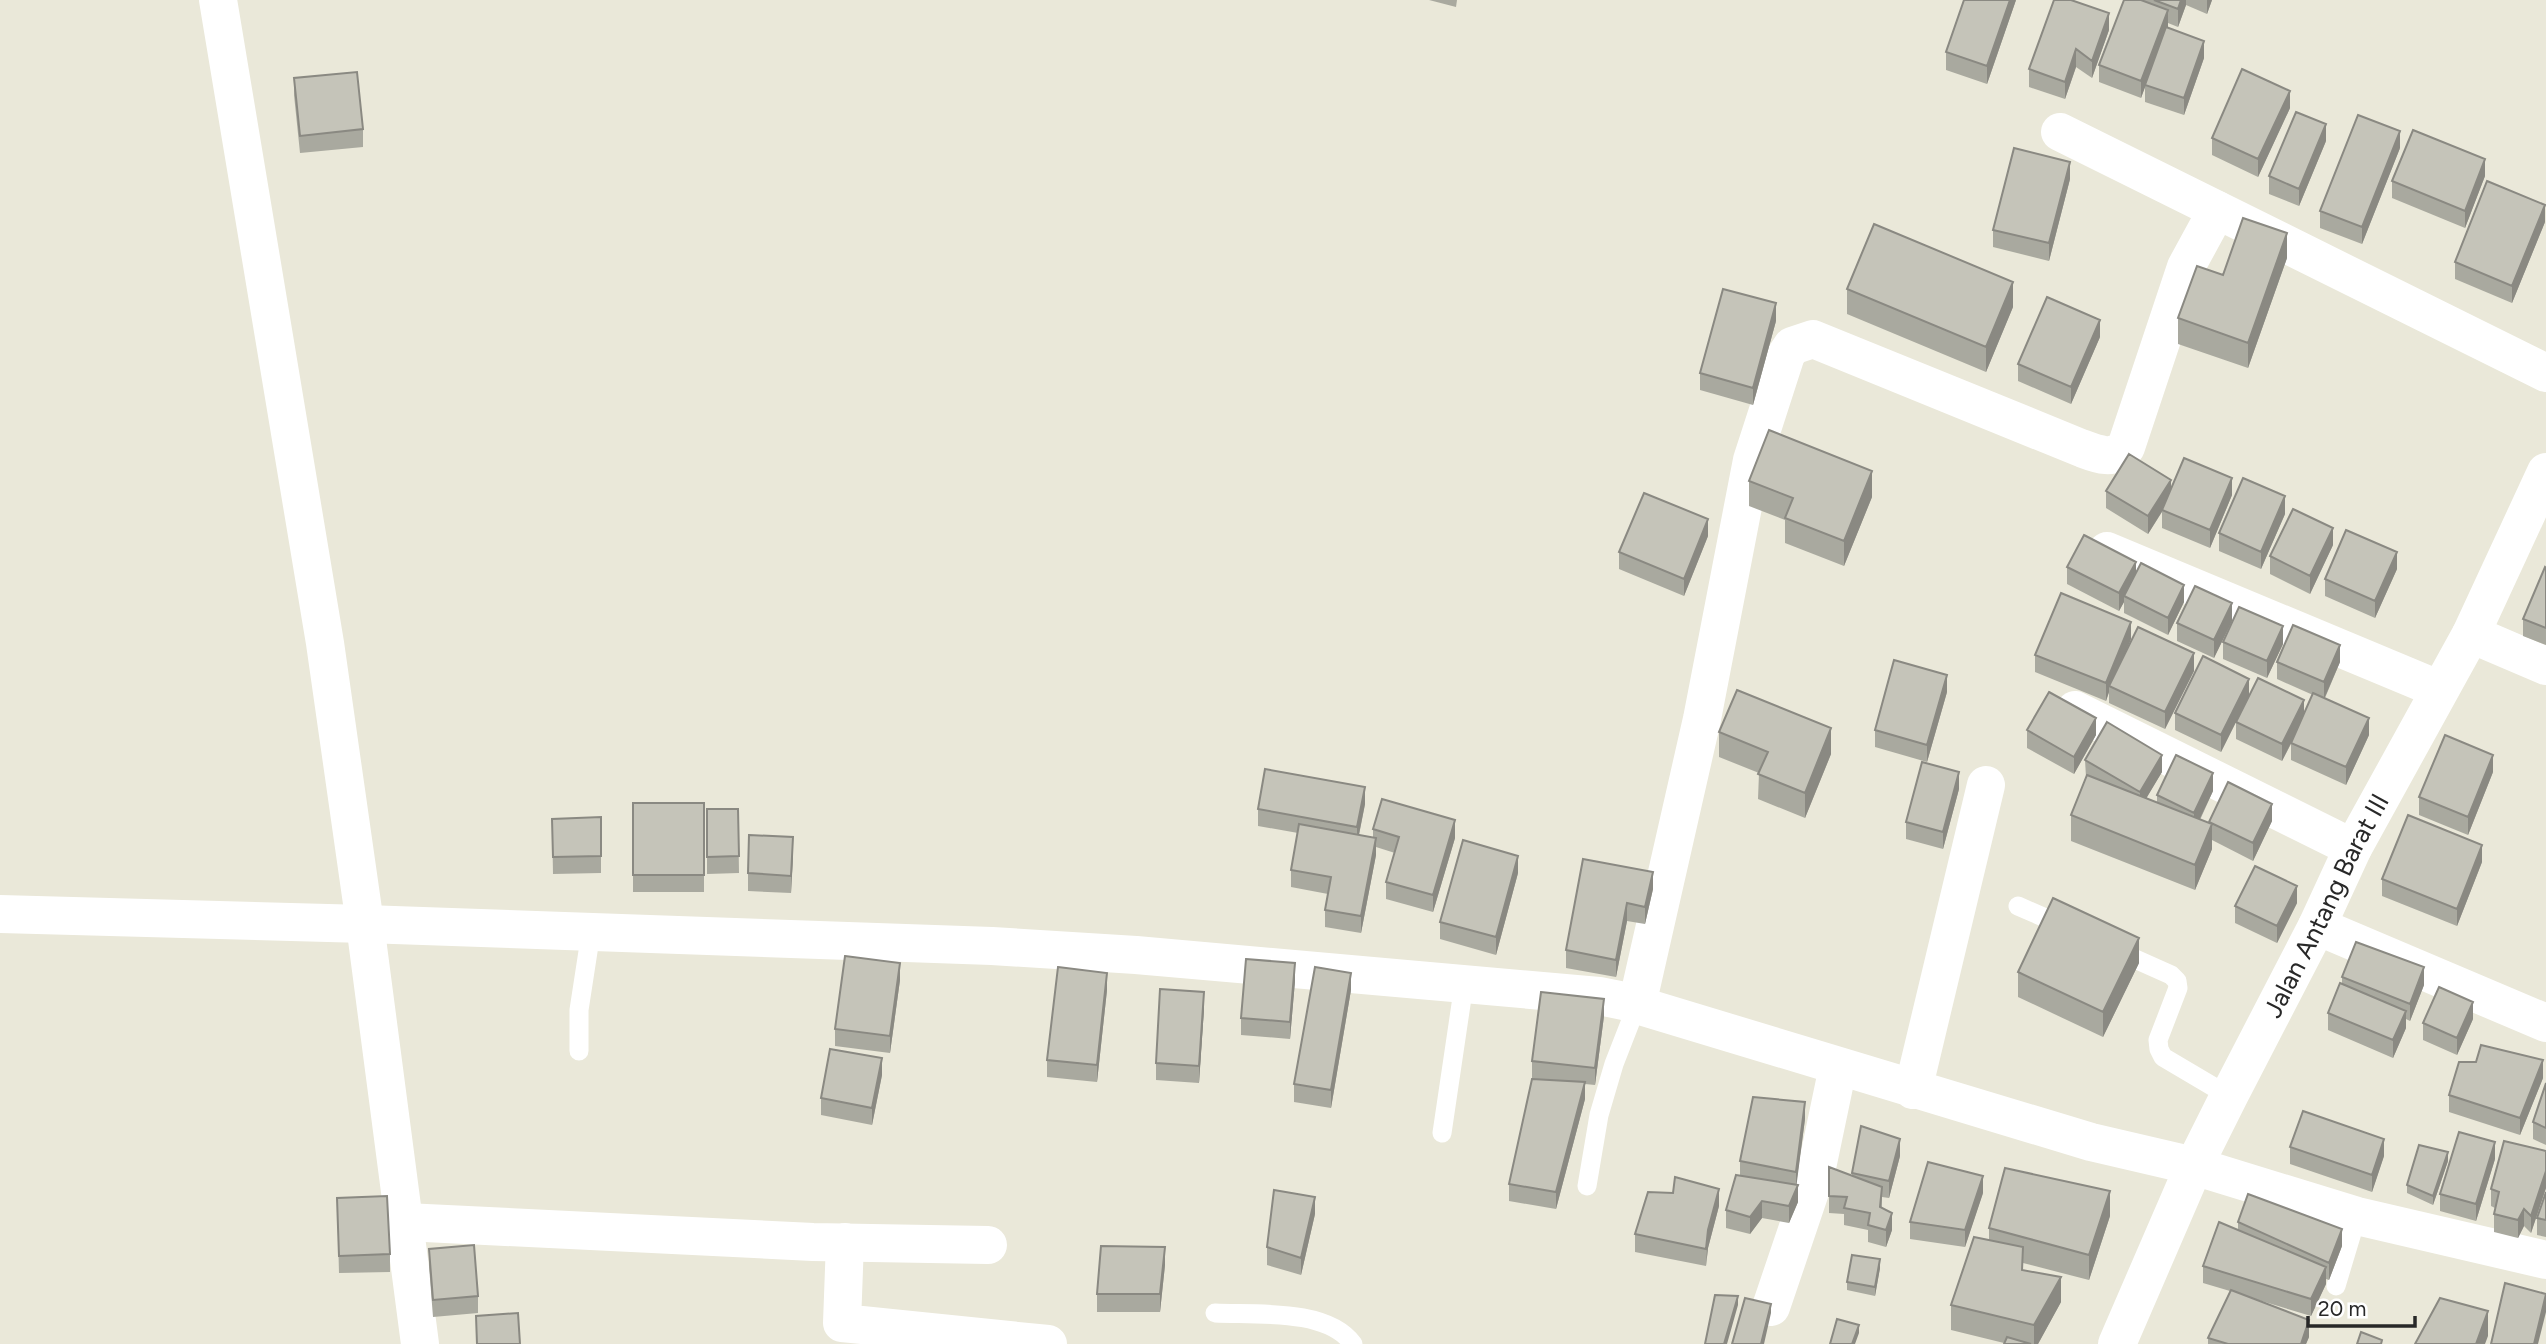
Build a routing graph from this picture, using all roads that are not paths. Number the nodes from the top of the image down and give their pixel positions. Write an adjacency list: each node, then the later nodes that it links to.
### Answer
1 (218, 0): 15 (street)
2 (2060, 132): 3 (street)
3 (2217, 210): 4 (street); 19 (street)
4 (2546, 373)
5 (2546, 472): 7 (street, Jalan Antang Barat III)
6 (2107, 551): 9 (street)
7 (2471, 634): 8 (street); 9 (street, Jalan Antang Barat III)
8 (2546, 666)
9 (2438, 690): 12 (street, Jalan Antang Barat III)
10 (2076, 710): 12 (street)
11 (1986, 785): 23 (street)
12 (2353, 848): 16 (street, Jalan Antang Barat III)
13 (2018, 906): 24 (lane)
14 (0, 914): 15 (street)
15 (365, 924): 17 (street); 29 (street)
16 (2317, 926): 20 (street); 24 (street, Jalan Antang Barat III)
17 (592, 932): 18 (street); 21 (lane)
18 (1464, 984): 19 (street); 25 (lane)
19 (1637, 1005): 22 (street); 27 (lane)
20 (2546, 1023)
21 (579, 1051)
22 (1838, 1067): 23 (street); 34 (street)
23 (1913, 1090): 26 (street)
24 (2229, 1096): 26 (street, Jalan Antang Barat III)
25 (1442, 1133)
26 (2194, 1166): 28 (street); 40 (street, Jalan Antang Barat III)
27 (1587, 1186)
28 (2357, 1216): 32 (street); 33 (lane)
29 (404, 1222): 30 (street); 37 (street)
30 (845, 1242): 31 (street); 36 (street)
31 (988, 1245)
32 (2546, 1260)
33 (2336, 1286)
34 (1772, 1307)
35 (1215, 1313): 39 (lane)
36 (842, 1334): 38 (street)
37 (420, 1344)
38 (1048, 1344)
39 (1353, 1344)
40 (2118, 1344)

